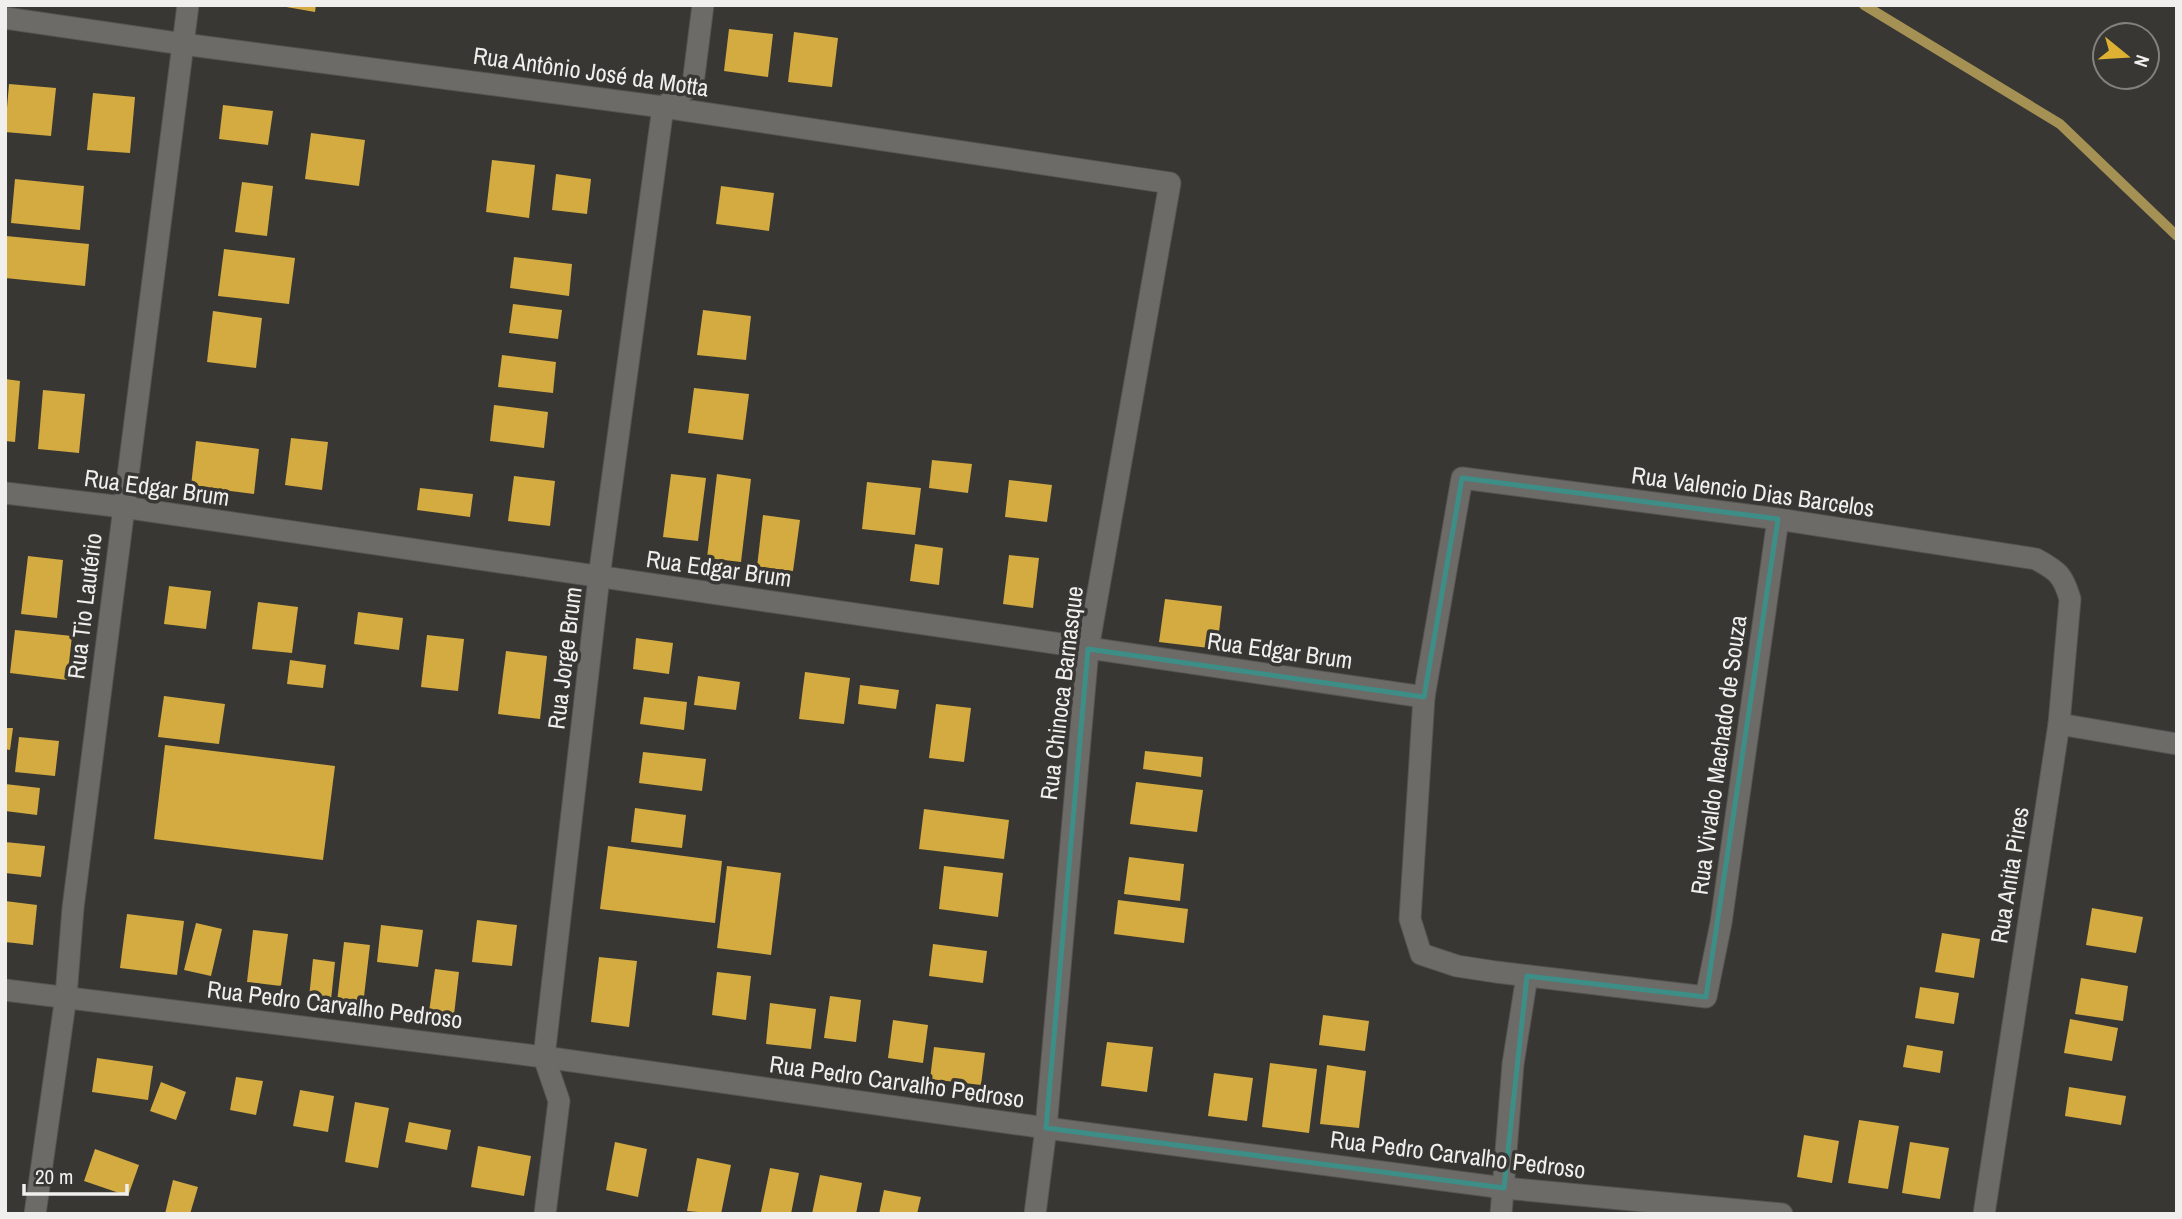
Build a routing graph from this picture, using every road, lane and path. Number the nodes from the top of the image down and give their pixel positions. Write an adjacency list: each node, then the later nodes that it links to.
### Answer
1 (188, 5): 4 (street, Rua Tio Lautério)
2 (704, 5): 5 (street)
3 (5, 18): 4 (street, Rua Antônio José da Motta)
4 (183, 44): 5 (street, Rua Antônio José da Motta); 8 (street, Rua Tio Lautério)
5 (663, 107): 6 (street, Rua Antônio José da Motta); 11 (street, Rua Jorge Brum)
6 (1170, 183): 12 (street, Rua Chinoca Barnasque)
7 (5, 494): 8 (street, Rua Edgar Brum)
8 (123, 507): 11 (street, Rua Edgar Brum); 18 (street, Rua Tio Lautério)
9 (1778, 519): 10 (street, Rua Valencio Dias Barcelos); 13 (street, Rua Valencio Dias Barcelos); 16 (street, Rua Vivaldo Machado de Souza)
10 (2036, 559): 14 (street, Rua Anita Pires)
11 (599, 578): 12 (street, Rua Edgar Brum); 19 (street, Rua Jorge Brum)
12 (1088, 649): 13 (street, Rua Edgar Brum); 20 (street, Rua Chinoca Barnasque)
13 (1424, 697): 16 (street)
14 (2059, 724): 15 (street); 27 (street, Rua Anita Pires)
15 (2177, 744)
16 (1527, 976): 21 (street)
17 (5, 990): 18 (street, Rua Pedro Carvalho Pedroso)
18 (66, 996): 19 (street, Rua Pedro Carvalho Pedroso); 22 (street, Rua Tio Lautério)
19 (544, 1057): 20 (street, Rua Pedro Carvalho Pedroso); 23 (street, Rua Jorge Brum)
20 (1046, 1128): 21 (street, Rua Pedro Carvalho Pedroso); 24 (street, Rua Chinoca Barnasque)
21 (1504, 1188): 25 (street); 26 (street, Rua Pedro Carvalho Pedroso)
22 (35, 1214)
23 (545, 1214)
24 (1035, 1214)
25 (1501, 1214)
26 (1782, 1214)
27 (1984, 1214)

